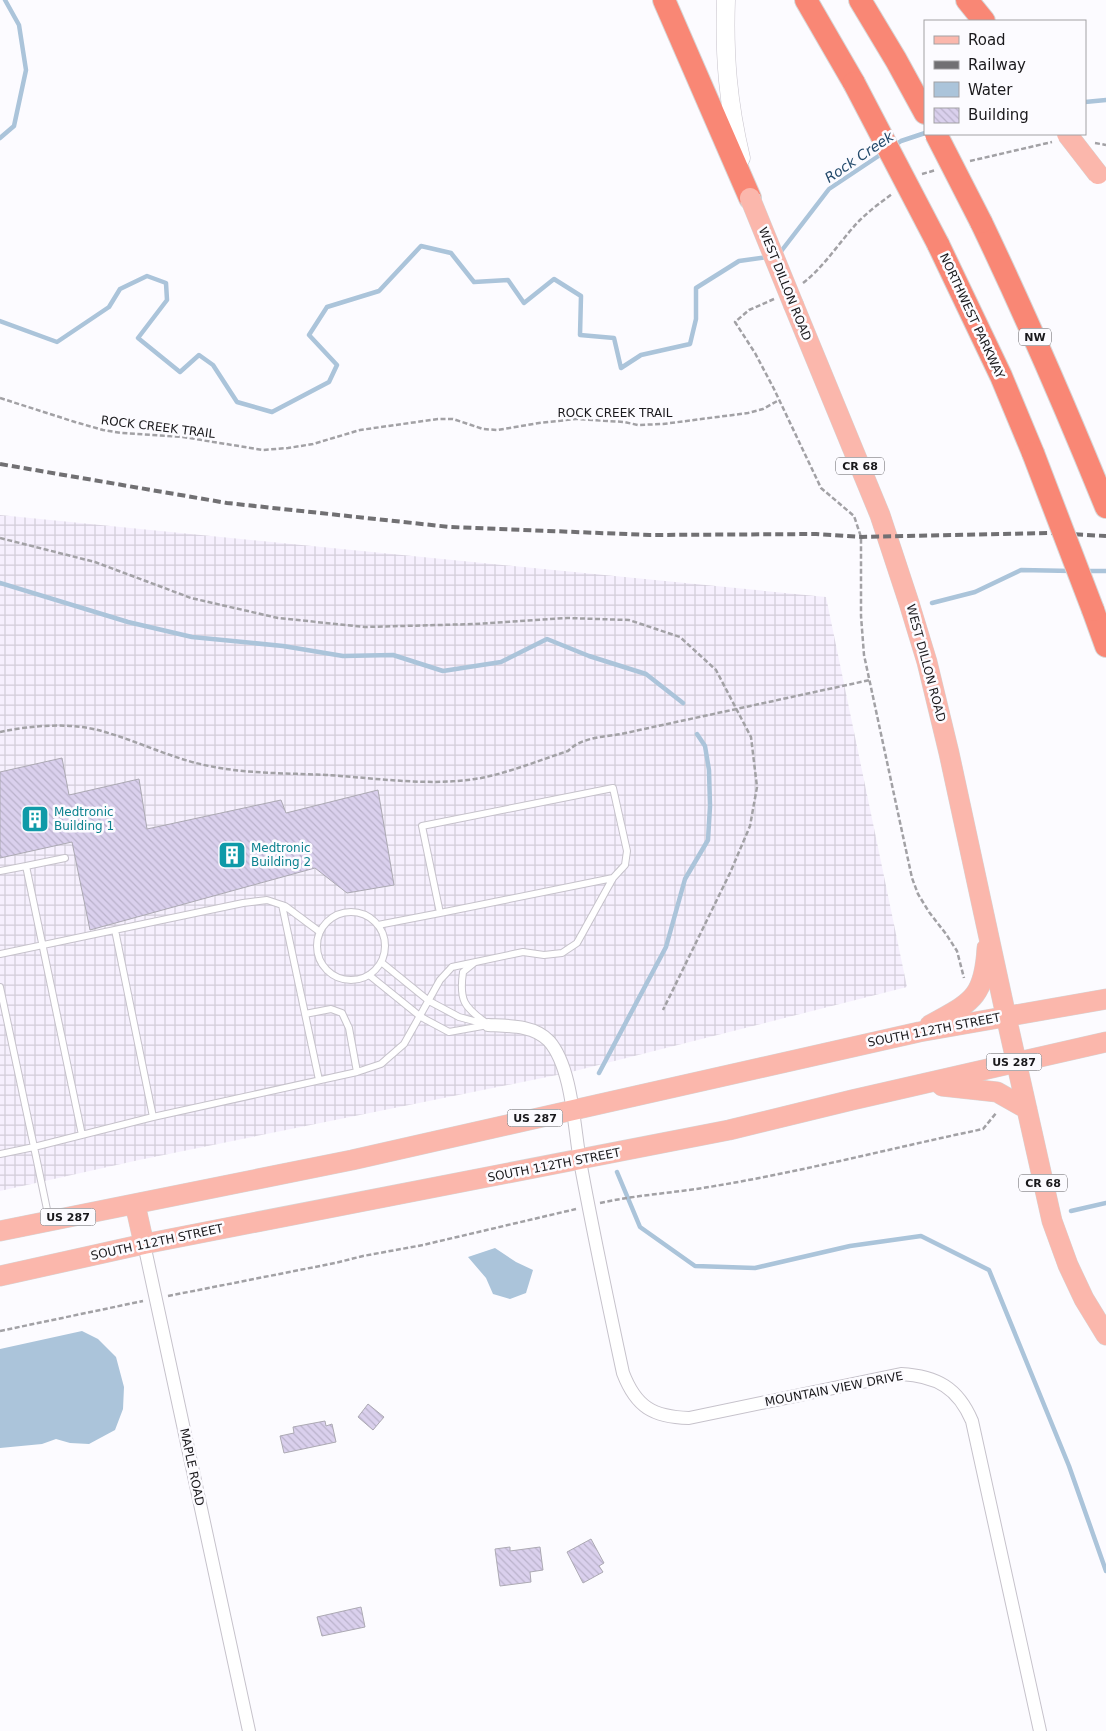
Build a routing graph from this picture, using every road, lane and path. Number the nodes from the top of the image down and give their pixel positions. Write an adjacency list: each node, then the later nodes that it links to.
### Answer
1 (664, 0): 19 (highway)
2 (726, 0): 19 (main road, WEST DILLON ROAD / CR 68)
3 (806, 0): 26 (highway, NORTHWEST PARKWAY, bridge)
4 (860, 0): 9 (highway)
5 (967, 0): 7 (highway)
6 (975, 0): 8 (main road)
7 (985, 20)
8 (985, 20)
9 (924, 111)
10 (937, 135): 24 (highway, NW, bridge)
11 (1062, 137): 14 (path); 17 (main road, bridge)
12 (1087, 143): 13 (path)
13 (1106, 145)
14 (964, 162)
15 (938, 169): 16 (path)
16 (920, 175)
17 (1102, 180)
18 (893, 193): 20 (path)
19 (750, 198): 21 (main road, WEST DILLON ROAD / CR 68, bridge)
20 (802, 284)
21 (786, 302): 23 (path); 37 (main road, WEST DILLON ROAD / CR 68)
22 (0, 398): 23 (path, ROCK CREEK TRAIL)
23 (779, 400): 27 (path)
24 (1106, 507)
25 (0, 538): 28 (path)
26 (1106, 646)
27 (870, 680): 28 (path); 46 (path)
28 (736, 709): 29 (path); 49 (path)
29 (0, 732)
30 (65, 858): 31 (lane)
31 (26, 866): 32 (lane); 40 (lane)
32 (0, 872)
33 (613, 878): 35 (lane); 35 (lane); 43 (lane)
34 (282, 905): 38 (lane); 39 (lane); 50 (lane)
35 (440, 913): 36 (lane)
36 (378, 925): 39 (lane); 42 (lane)
37 (988, 929): 46 (main road); 51 (main road, WEST DILLON ROAD / CR 68)
38 (114, 930): 40 (lane); 63 (lane)
39 (320, 932): 44 (lane)
40 (42, 945): 41 (lane); 64 (lane)
41 (0, 954)
42 (380, 962): 44 (lane); 48 (lane)
43 (476, 962): 48 (lane); 53 (lane)
44 (369, 976): 52 (lane)
45 (0, 987): 65 (lane)
46 (976, 994): 54 (main road)
47 (1106, 999): 51 (main road, SOUTH 112TH STREET / US 287)
48 (428, 1001): 52 (lane); 53 (lane)
49 (663, 1010)
50 (305, 1014): 57 (lane); 58 (lane)
51 (1006, 1016): 54 (main road, SOUTH 112TH STREET / US 287); 56 (main road, WEST DILLON ROAD / CR 68)
52 (421, 1017): 53 (lane); 57 (lane)
53 (488, 1025): 61 (street, MOUNTAIN VIEW DRIVE)
54 (919, 1032): 61 (main road, SOUTH 112TH STREET / US 287)
55 (1106, 1042): 56 (main road, SOUTH 112TH STREET / US 287)
56 (1016, 1062): 59 (main road, SOUTH 112TH STREET / US 287); 60 (main road, WEST DILLON ROAD / CR 68)
57 (357, 1072): 58 (lane)
58 (319, 1080): 63 (lane)
59 (923, 1085): 60 (main road); 67 (main road, SOUTH 112TH STREET / US 287)
60 (1027, 1109): 76 (main road, WEST DILLON ROAD / CR 68)
61 (574, 1110): 67 (street, MOUNTAIN VIEW DRIVE); 68 (main road, SOUTH 112TH STREET / US 287)
62 (996, 1112): 69 (path)
63 (153, 1117): 64 (lane)
64 (82, 1135): 65 (lane)
65 (34, 1147): 66 (lane); 70 (lane)
66 (0, 1154)
67 (580, 1160): 69 (street, MOUNTAIN VIEW DRIVE); 72 (main road, SOUTH 112TH STREET / US 287)
68 (135, 1204): 70 (main road, SOUTH 112TH STREET / US 287); 72 (main road, MAPLE ROAD)
69 (589, 1206): 74 (path); 78 (street, MOUNTAIN VIEW DRIVE)
70 (49, 1221): 71 (main road, SOUTH 112TH STREET / US 287)
71 (0, 1231)
72 (144, 1244): 73 (main road, SOUTH 112TH STREET / US 287); 74 (street, MAPLE ROAD)
73 (0, 1276)
74 (156, 1298): 75 (path); 77 (street, MAPLE ROAD)
75 (0, 1331)
76 (1106, 1335)
77 (248, 1731)
78 (1040, 1731)

